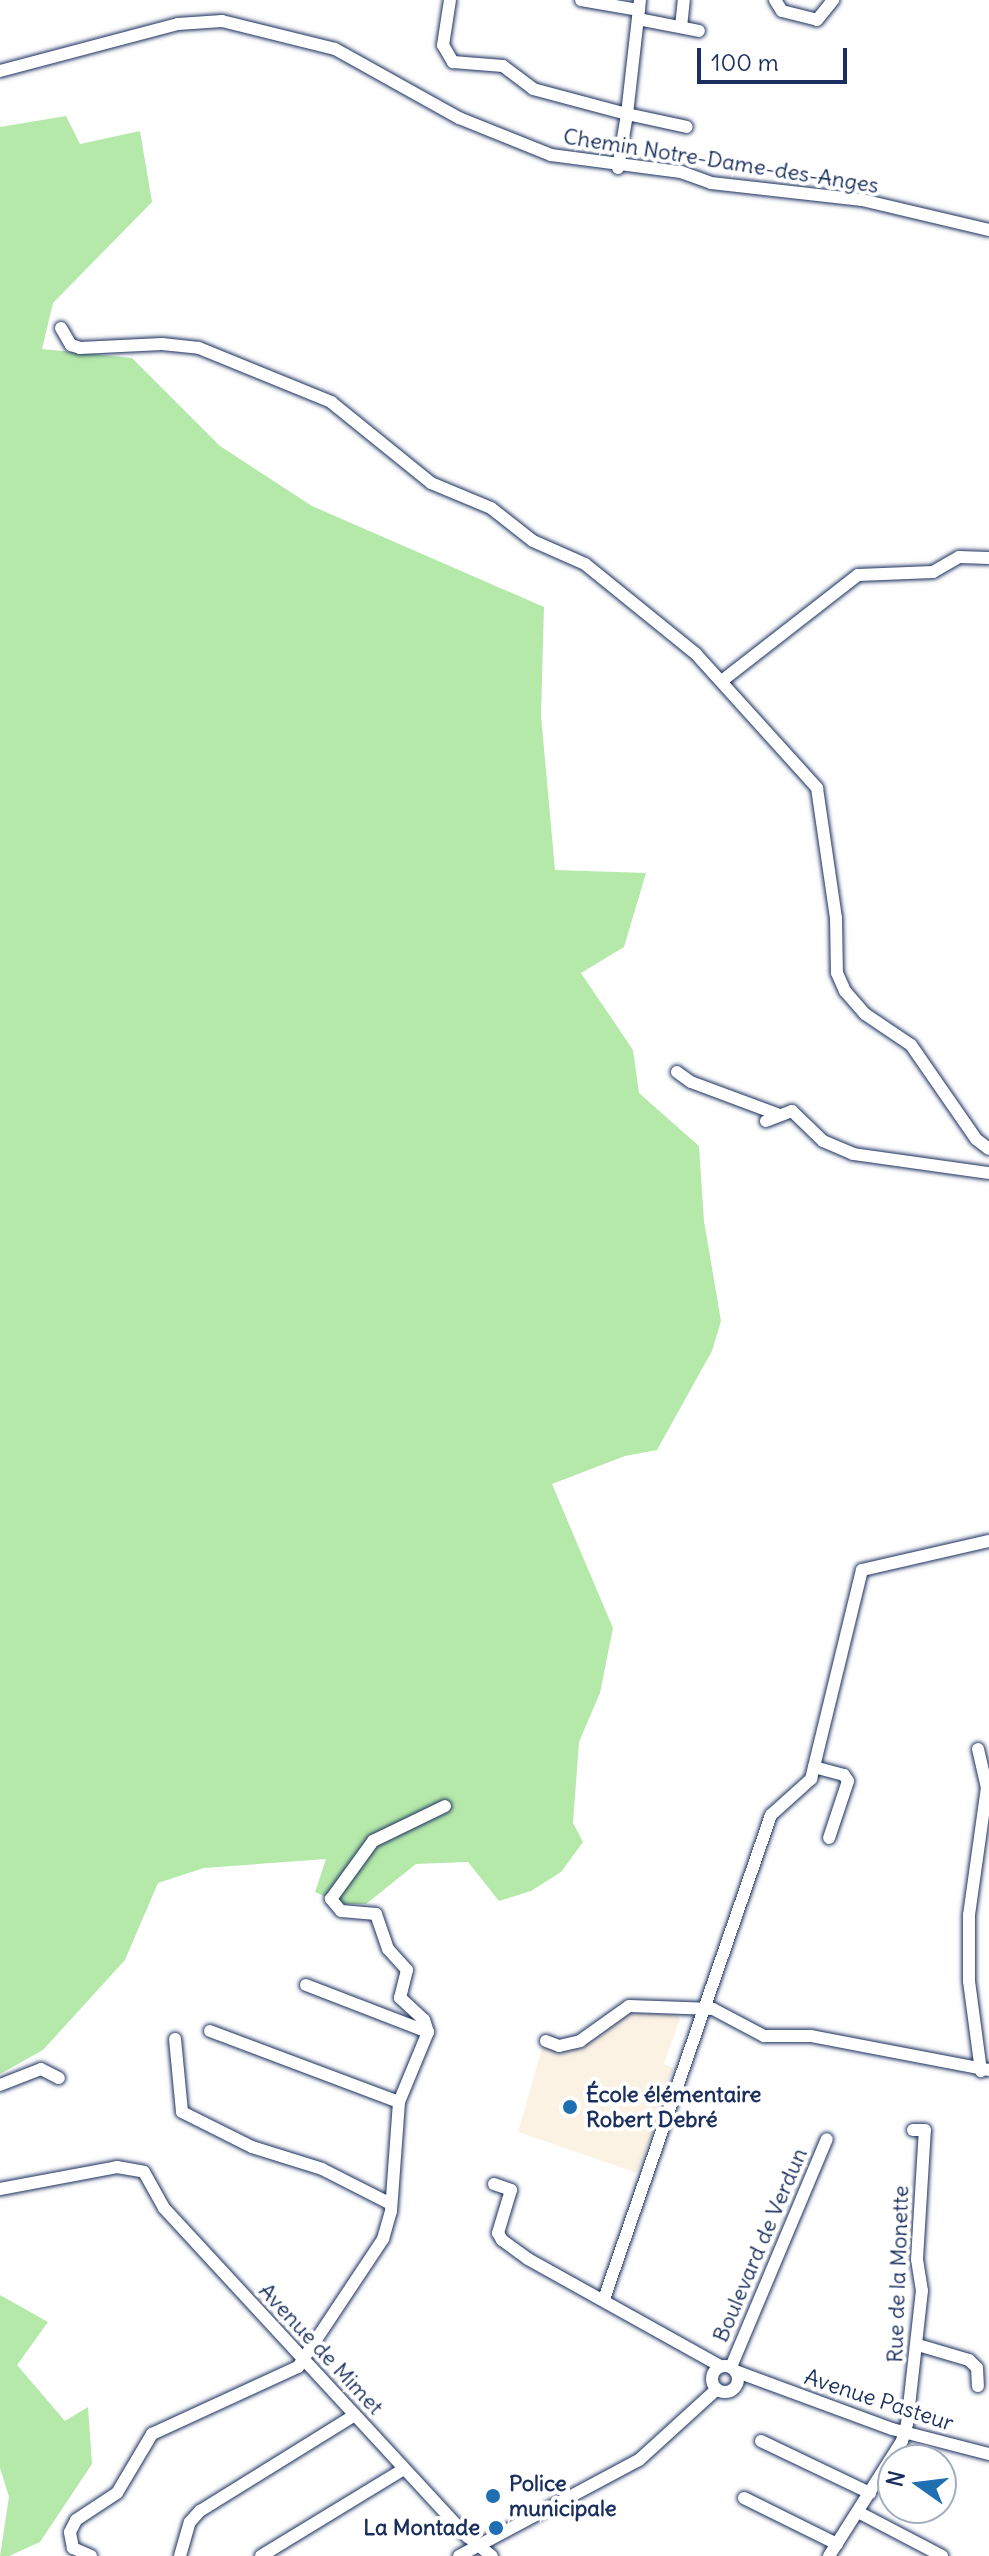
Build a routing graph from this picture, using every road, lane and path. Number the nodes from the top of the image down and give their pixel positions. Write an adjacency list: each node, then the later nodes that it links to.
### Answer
1 (450, 0): 10 (street)
2 (581, 0): 6 (street)
3 (684, 0): 7 (street)
4 (775, 0): 5 (street)
5 (833, 0)
6 (639, 10): 7 (street); 10 (street)
7 (681, 27): 8 (street)
8 (699, 31)
9 (0, 71): 12 (street, Chemin Notre-Dame-des-Anges)
10 (627, 114): 11 (street); 12 (street)
11 (687, 127)
12 (618, 168): 13 (street, Chemin Notre-Dame-des-Anges)
13 (989, 230)
14 (61, 328): 16 (street)
15 (989, 558): 16 (street)
16 (723, 680): 18 (street)
17 (677, 1072): 19 (street)
18 (989, 1149)
19 (989, 1173)
20 (989, 1541): 22 (street)
21 (978, 1749): 31 (street)
22 (814, 1767): 24 (street); 26 (street)
23 (445, 1806): 28 (street)
24 (829, 1838)
25 (306, 1985): 28 (street)
26 (707, 2012): 30 (street); 31 (street); 40 (street)
27 (210, 2031): 34 (street)
28 (428, 2032): 34 (street)
29 (175, 2039): 39 (street)
30 (546, 2041)
31 (985, 2071)
32 (59, 2078): 33 (street)
33 (0, 2085)
34 (399, 2102): 39 (street)
35 (913, 2130): 41 (street, Rue de la Monette)
36 (827, 2139): 43 (street, Boulevard de Verdun)
37 (494, 2184): 40 (street, Avenue Pasteur)
38 (0, 2189): 42 (street, Avenue de Mimet)
39 (391, 2204): 42 (street)
40 (604, 2299): 43 (street, Avenue Pasteur)
41 (918, 2345): 46 (street); 49 (street, Rue de la Monette)
42 (302, 2358): 48 (street, Avenue de Mimet); 58 (street)
43 (725, 2370): 44 (street, Avenue Pasteur); 45 (street); 47 (street)
44 (758, 2382): 45 (street, Avenue Pasteur); 49 (street, Avenue Pasteur)
45 (736, 2386): 47 (street, Avenue Pasteur)
46 (978, 2386)
47 (717, 2389): 56 (street)
48 (355, 2415): 52 (street, Avenue de Mimet); 59 (street)
49 (905, 2432): 51 (street, Avenue Pasteur); 53 (street)
50 (761, 2441): 53 (street)
51 (989, 2454)
52 (404, 2469): 56 (street, Avenue de Mimet); 60 (street)
53 (870, 2493): 55 (street)
54 (744, 2498): 57 (street)
55 (858, 2512): 57 (street); 64 (street)
56 (481, 2544): 61 (street); 62 (street, Avenue de Mimet)
57 (837, 2544): 63 (street)
58 (91, 2556)
59 (180, 2556)
60 (261, 2556)
61 (459, 2556)
62 (492, 2556)
63 (829, 2556)
64 (942, 2556)

